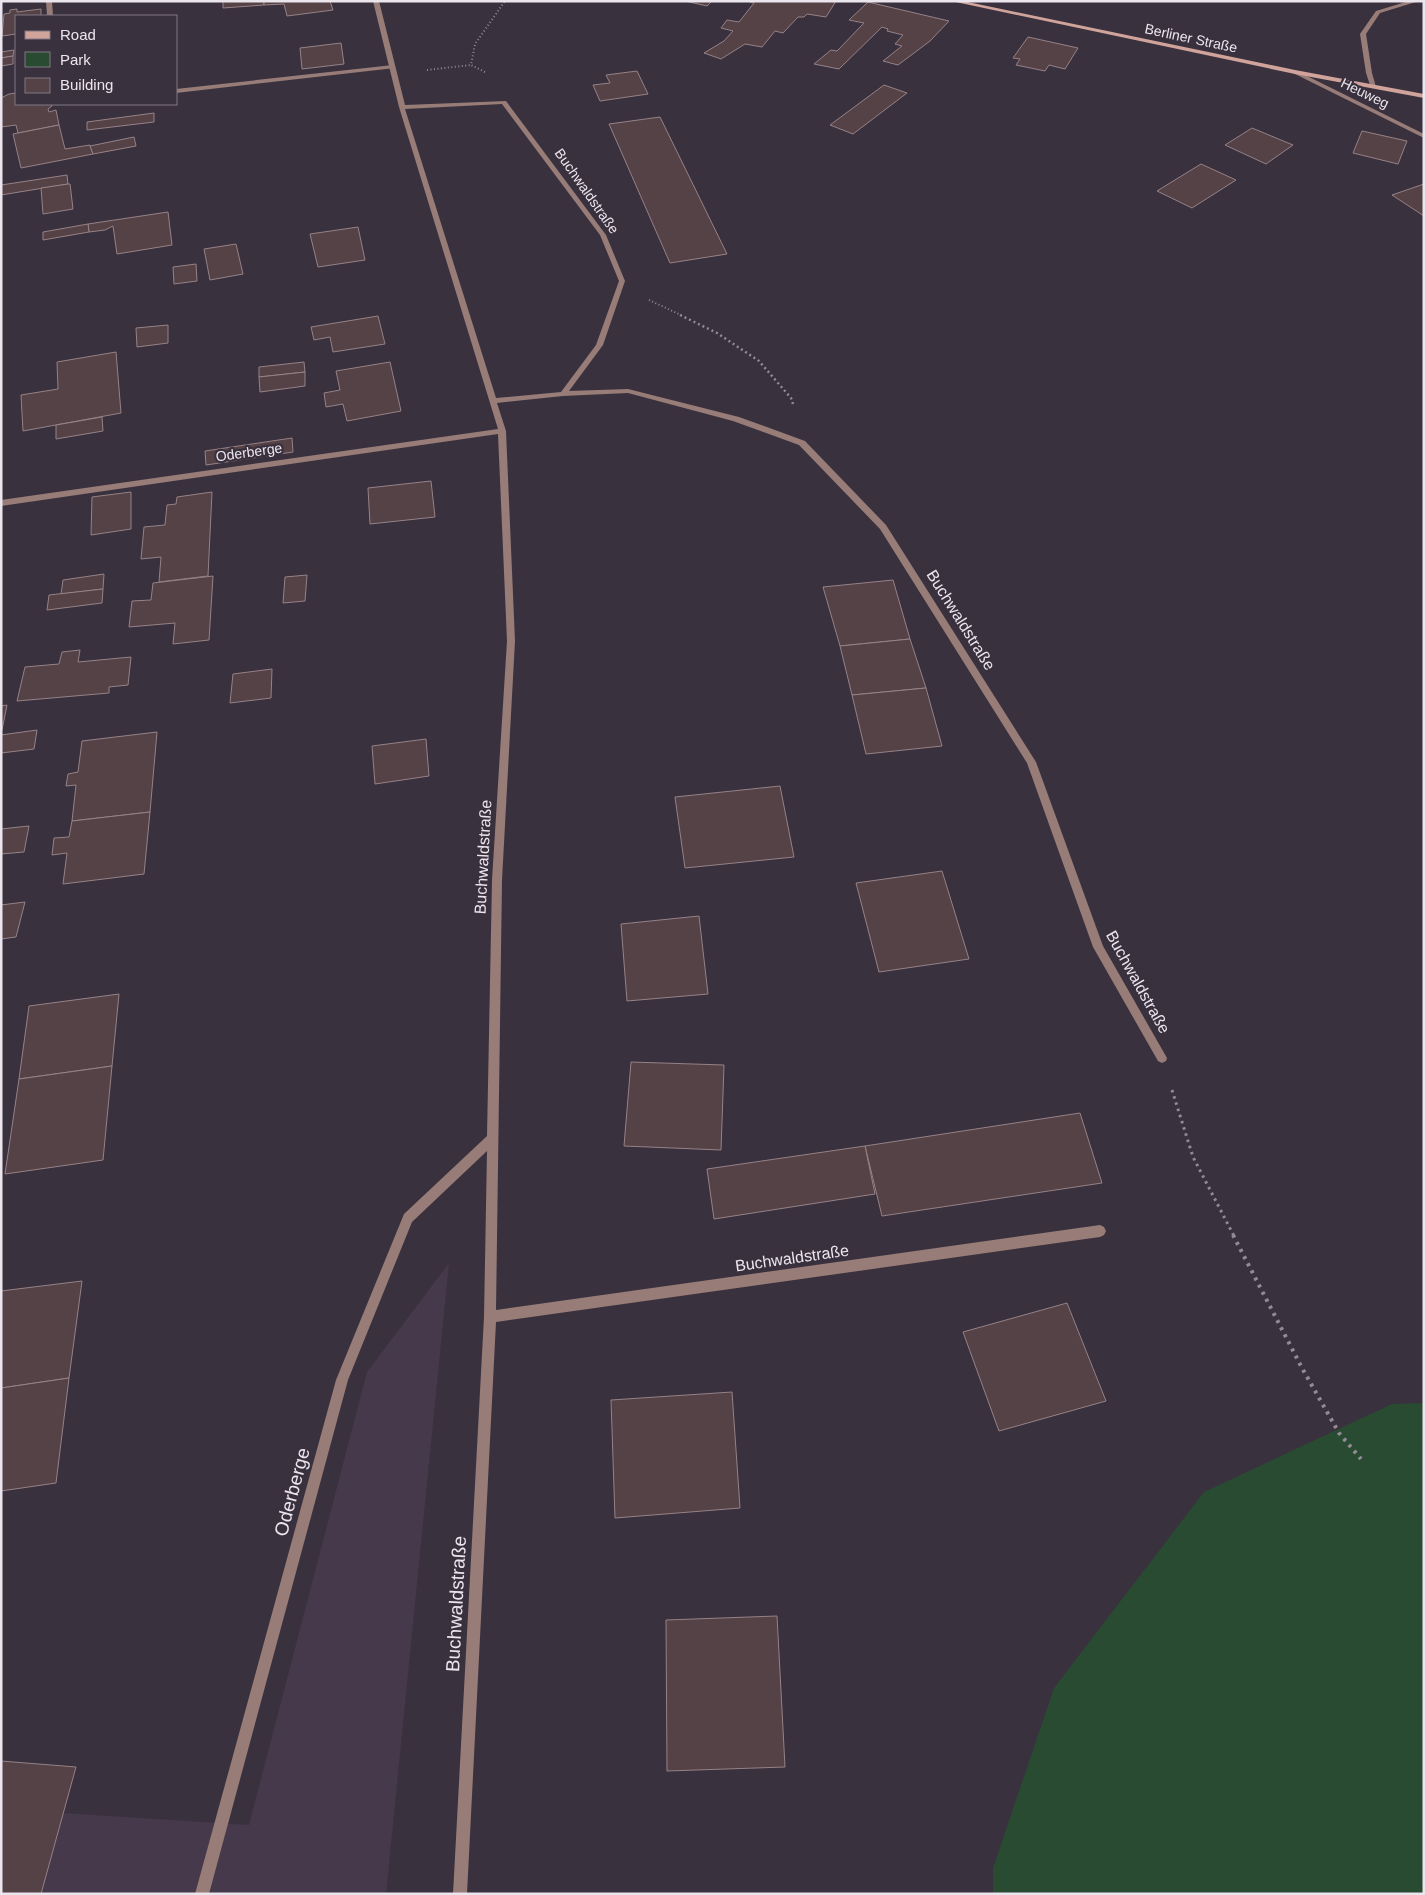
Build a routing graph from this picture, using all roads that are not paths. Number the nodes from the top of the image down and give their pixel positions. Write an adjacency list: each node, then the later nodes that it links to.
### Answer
1 (49, 1): 5 (street)
2 (376, 1): 6 (street, Buchwaldstraße)
3 (954, 1): 7 (main road, Berliner Straße)
4 (1416, 1): 8 (street)
5 (50, 15)
6 (393, 67): 9 (street); 11 (street, Buchwaldstraße)
7 (1295, 72): 8 (main road, Berliner Straße); 12 (street, Heuweg)
8 (1373, 87): 10 (main road, Berliner Straße)
9 (178, 91)
10 (1424, 96)
11 (402, 107): 13 (street, Buchwaldstraße); 14 (street, Buchwaldstraße)
12 (1424, 136)
13 (563, 394): 14 (street, Buchwaldstraße); 17 (street, Buchwaldstraße)
14 (492, 401): 15 (street, Buchwaldstraße)
15 (502, 431): 16 (street, Oderberge); 18 (street, Buchwaldstraße)
16 (1, 503)
17 (1162, 1058)
18 (492, 1139): 20 (street, Buchwaldstraße); 21 (street, Oderberge)
19 (1100, 1231): 20 (street, Buchwaldstraße)
20 (490, 1317): 22 (street, Buchwaldstraße)
21 (202, 1894)
22 (460, 1894)

